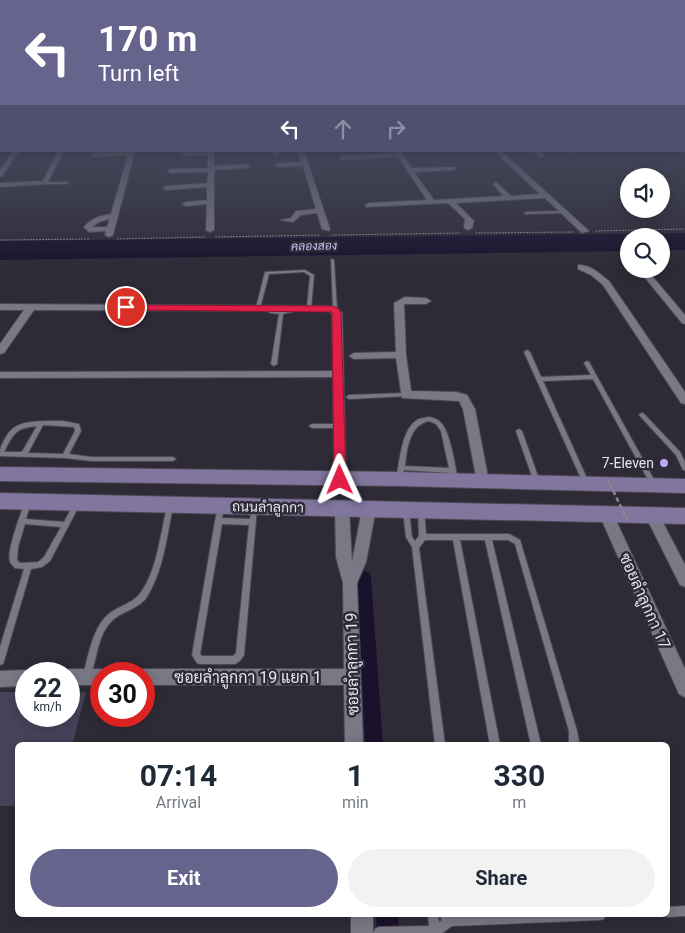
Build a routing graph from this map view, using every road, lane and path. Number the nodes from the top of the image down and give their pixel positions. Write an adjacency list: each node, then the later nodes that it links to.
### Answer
1 (47, 181): 8 (street)
2 (123, 181): 23 (street)
3 (210, 181): 11 (street)
4 (310, 181): 20 (street)
5 (417, 181): 17 (street)
6 (529, 181): 13 (street)
7 (67, 183): 8 (lane)
8 (45, 184): 10 (street)
9 (496, 184): 14 (street)
10 (0, 185)
11 (210, 185): 12 (street); 16 (street)
12 (166, 188)
13 (546, 196): 14 (street); 21 (street)
14 (509, 198): 15 (street)
15 (450, 201): 17 (street); 27 (street)
16 (210, 202): 18 (street); 26 (street)
17 (432, 202): 19 (street)
18 (186, 204)
19 (369, 205)
20 (320, 211): 24 (street); 29 (street)
21 (563, 212): 22 (lane); 28 (street)
22 (526, 214)
23 (114, 216): 31 (street); 31 (street)
24 (285, 220)
25 (685, 229): 28 (path)
26 (210, 230)
27 (469, 230): 28 (path)
28 (585, 231)
29 (324, 232): 31 (path)
30 (460, 233): 32 (path)
31 (111, 234)
32 (332, 235)
33 (94, 239): 34 (path)
34 (0, 240)
35 (332, 260): 44 (lane)
36 (581, 267): 59 (street)
37 (649, 278): 46 (street)
38 (426, 301): 49 (street)
39 (0, 307): 40 (street)
40 (31, 307): 41 (street); 47 (street)
41 (261, 308): 42 (street); 43 (lane); 45 (lane)
42 (298, 308): 43 (street); 45 (lane)
43 (309, 308): 44 (street)
44 (335, 310): 53 (street)
45 (281, 313): 52 (lane)
46 (685, 321)
47 (0, 352)
48 (527, 352): 56 (lane)
49 (401, 355): 50 (street); 57 (street)
50 (354, 356)
51 (587, 363): 55 (lane)
52 (274, 364)
53 (337, 374): 54 (street); 63 (street)
54 (0, 375)
55 (595, 377): 56 (lane); 78 (lane)
56 (539, 379): 77 (lane)
57 (406, 395): 58 (lane); 75 (street)
58 (349, 397)
59 (685, 400)
60 (642, 415): 69 (lane)
61 (41, 424): 65 (lane); 66 (lane); 67 (lane)
62 (312, 426): 63 (lane)
63 (339, 426): 73 (street)
64 (518, 431): 76 (lane)
65 (0, 454): 66 (lane)
66 (24, 455): 67 (lane)
67 (65, 456): 68 (lane)
68 (173, 459)
69 (685, 468)
70 (0, 474): 73 (main road, ถนนลำลูกกา)
71 (401, 474): 72 (main road, ถนนลำลูกกา); 72 (lane); 73 (main road, ถนนลำลูกกา)
72 (454, 476): 75 (main road, ถนนลำลูกกา)
73 (340, 480)
74 (608, 480): 92 (path, bridge)
75 (483, 482): 76 (main road, ถนนลำลูกกา)
76 (537, 483): 77 (main road, ถนนลำลูกกา)
77 (586, 484): 78 (main road, ถนนลำลูกกา)
78 (654, 486): 79 (main road, ถนนลำลูกกา)
79 (685, 486)
80 (0, 501): 81 (main road, ถนนลำลูกกา)
81 (28, 502): 82 (main road, ถนนลำลูกกา); 93 (lane)
82 (77, 503): 83 (main road, ถนนลำลูกกา); 94 (lane)
83 (170, 505): 87 (main road, ถนนลำลูกกา); 103 (lane)
84 (342, 509): 85 (main road, ถนนลำลูกกา); 88 (main road, ถนนลำลูกกา); 101 (street)
85 (369, 509): 86 (main road, ถนนลำลูกกา); 101 (street)
86 (414, 510): 89 (main road, ถนนลำลูกกา); 95 (lane); 98 (lane)
87 (220, 513): 88 (main road, ถนนลำลูกกา); 88 (lane)
88 (253, 514)
89 (606, 514): 90 (main road, ถนนลำลูกกา); 108 (street, ซอยลำลูกกา 17)
90 (652, 515): 91 (main road, ถนนลำลูกกา); 100 (street)
91 (685, 516)
92 (627, 520)
93 (22, 522): 94 (lane); 99 (lane)
94 (66, 525): 99 (lane)
95 (423, 537): 96 (lane); 98 (lane)
96 (456, 537): 97 (lane); 111 (lane)
97 (488, 537): 112 (lane); 113 (lane)
98 (415, 547): 110 (lane)
99 (28, 567): 102 (lane)
100 (685, 580)
101 (350, 582): 105 (street, ซอยลำลูกกา 19)
102 (0, 661)
103 (96, 662)
104 (155, 677): 105 (street, ซอยลำลูกกา 19 แยก 1)
105 (351, 677): 109 (street, ซอยลำลูกกา 19)
106 (15, 678): 107 (street)
107 (0, 679)
108 (685, 688)
109 (354, 742)
110 (440, 742)
111 (494, 742)
112 (535, 742)
113 (574, 742)
114 (685, 911): 115 (lane)
115 (670, 912)
116 (362, 917): 122 (street)
117 (433, 917): 121 (lane)
118 (492, 917): 119 (lane)
119 (455, 918): 121 (lane)
120 (405, 932): 121 (lane); 123 (lane)
121 (435, 932)
122 (362, 933)
123 (380, 933)

